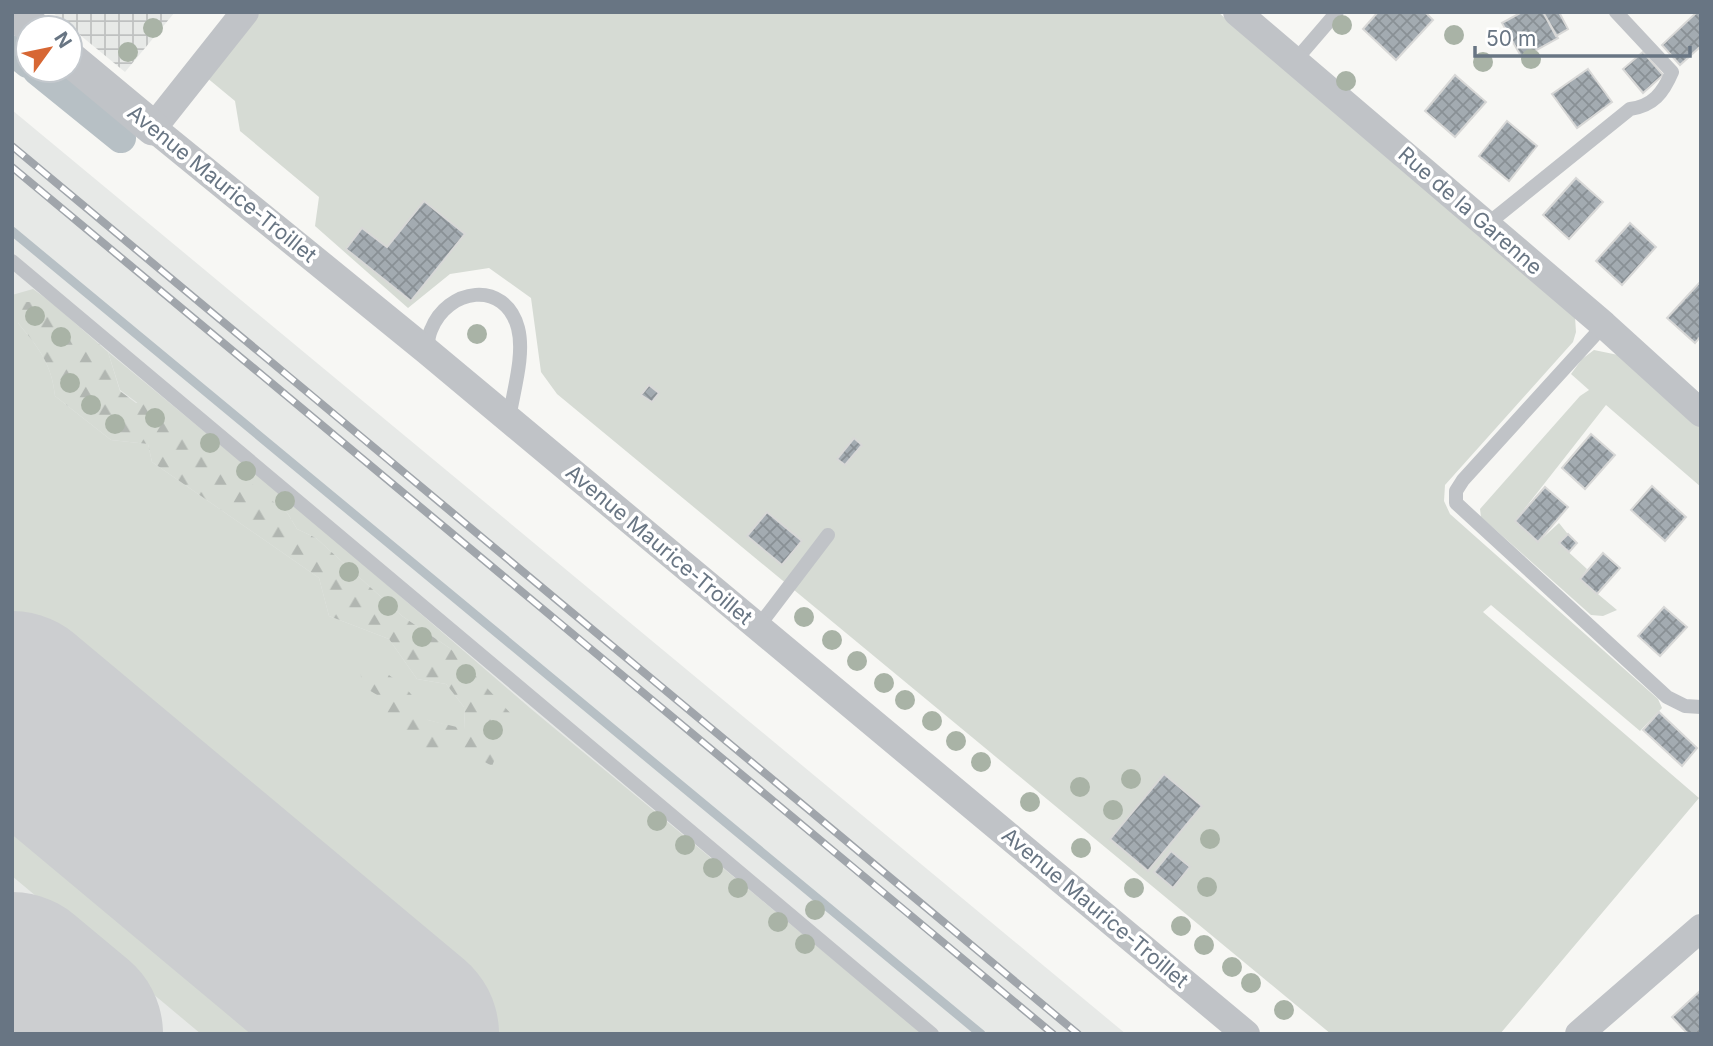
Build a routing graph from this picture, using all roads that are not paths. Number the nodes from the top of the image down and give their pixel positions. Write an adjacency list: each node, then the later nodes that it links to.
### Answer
1 (245, 12): 7 (street)
2 (1237, 12): 5 (street, Rue de la Garenne)
3 (1337, 12): 5 (lane)
4 (1616, 12): 8 (lane)
5 (1294, 62): 8 (street, Rue de la Garenne)
6 (84, 71): 7 (street, Avenue Maurice-Troillet)
7 (153, 128): 11 (street, Avenue Maurice-Troillet)
8 (1485, 226): 10 (street, Rue de la Garenne)
9 (12, 261): 18 (lane)
10 (1604, 325): 12 (street, Rue de la Garenne); 16 (lane)
11 (427, 351): 13 (street, Avenue Maurice-Troillet); 13 (lane)
12 (1701, 413)
13 (509, 419): 15 (street, Avenue Maurice-Troillet)
14 (828, 535): 15 (lane)
15 (758, 627): 19 (street, Avenue Maurice-Troillet)
16 (1701, 707)
17 (1701, 929): 20 (street)
18 (932, 1034)
19 (1246, 1034)
20 (1579, 1034)

